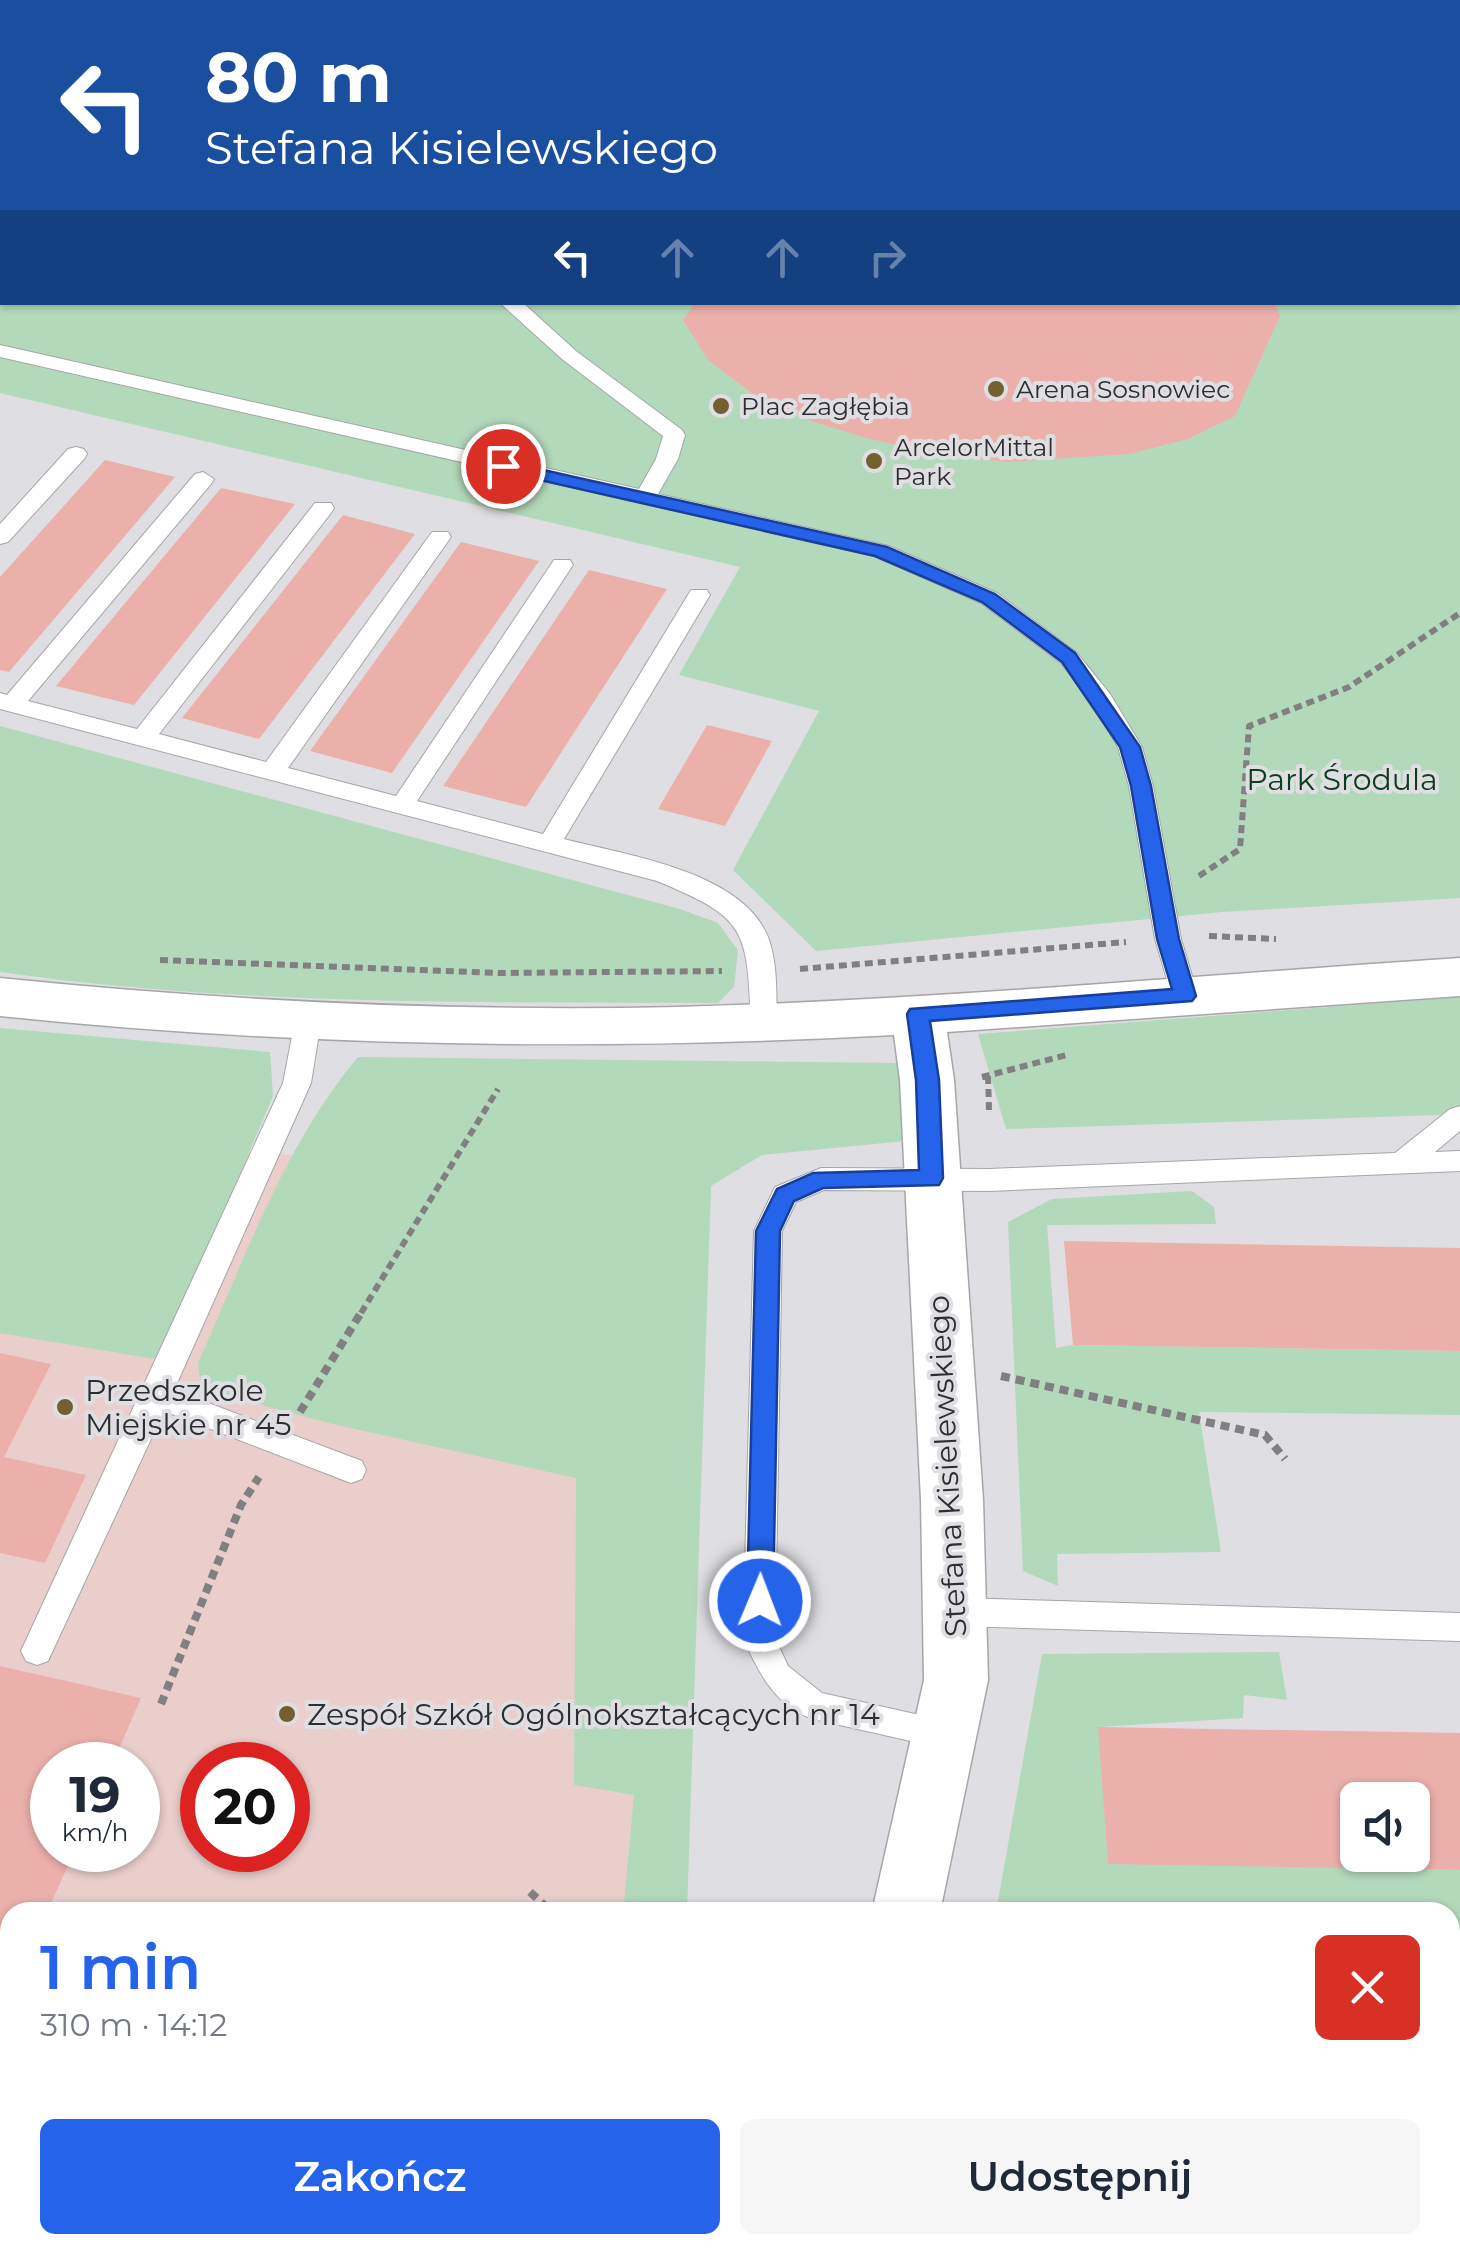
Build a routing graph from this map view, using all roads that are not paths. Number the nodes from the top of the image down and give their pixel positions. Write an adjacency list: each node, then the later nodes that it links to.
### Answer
1 (512, 305): 5 (lane)
2 (0, 352): 5 (lane)
3 (76, 454): 7 (lane)
4 (203, 478): 11 (lane)
5 (644, 499): 17 (lane)
6 (324, 508): 12 (lane)
7 (0, 537)
8 (440, 538): 13 (lane)
9 (562, 565): 14 (lane)
10 (699, 595): 15 (lane)
11 (6, 703): 12 (lane)
12 (143, 738): 13 (lane)
13 (272, 772): 14 (lane)
14 (402, 806): 15 (lane)
15 (549, 844): 21 (lane)
16 (1460, 977): 17 (street)
17 (1185, 996): 19 (street)
18 (0, 997): 20 (street)
19 (918, 1014): 21 (street); 25 (street, Stefana Kisielewskiego)
20 (308, 1021): 21 (street); 26 (lane)
21 (764, 1022)
22 (1460, 1116): 24 (lane)
23 (1460, 1161): 24 (lane)
24 (1402, 1163): 25 (lane)
25 (931, 1178): 28 (street, Stefana Kisielewskiego); 31 (lane)
26 (156, 1396): 27 (lane); 30 (lane)
27 (351, 1470)
28 (956, 1612): 29 (lane); 31 (street, Stefana Kisielewskiego)
29 (1460, 1627)
30 (37, 1651)
31 (946, 1735): 32 (street, Stefana Kisielewskiego)
32 (908, 1902)

